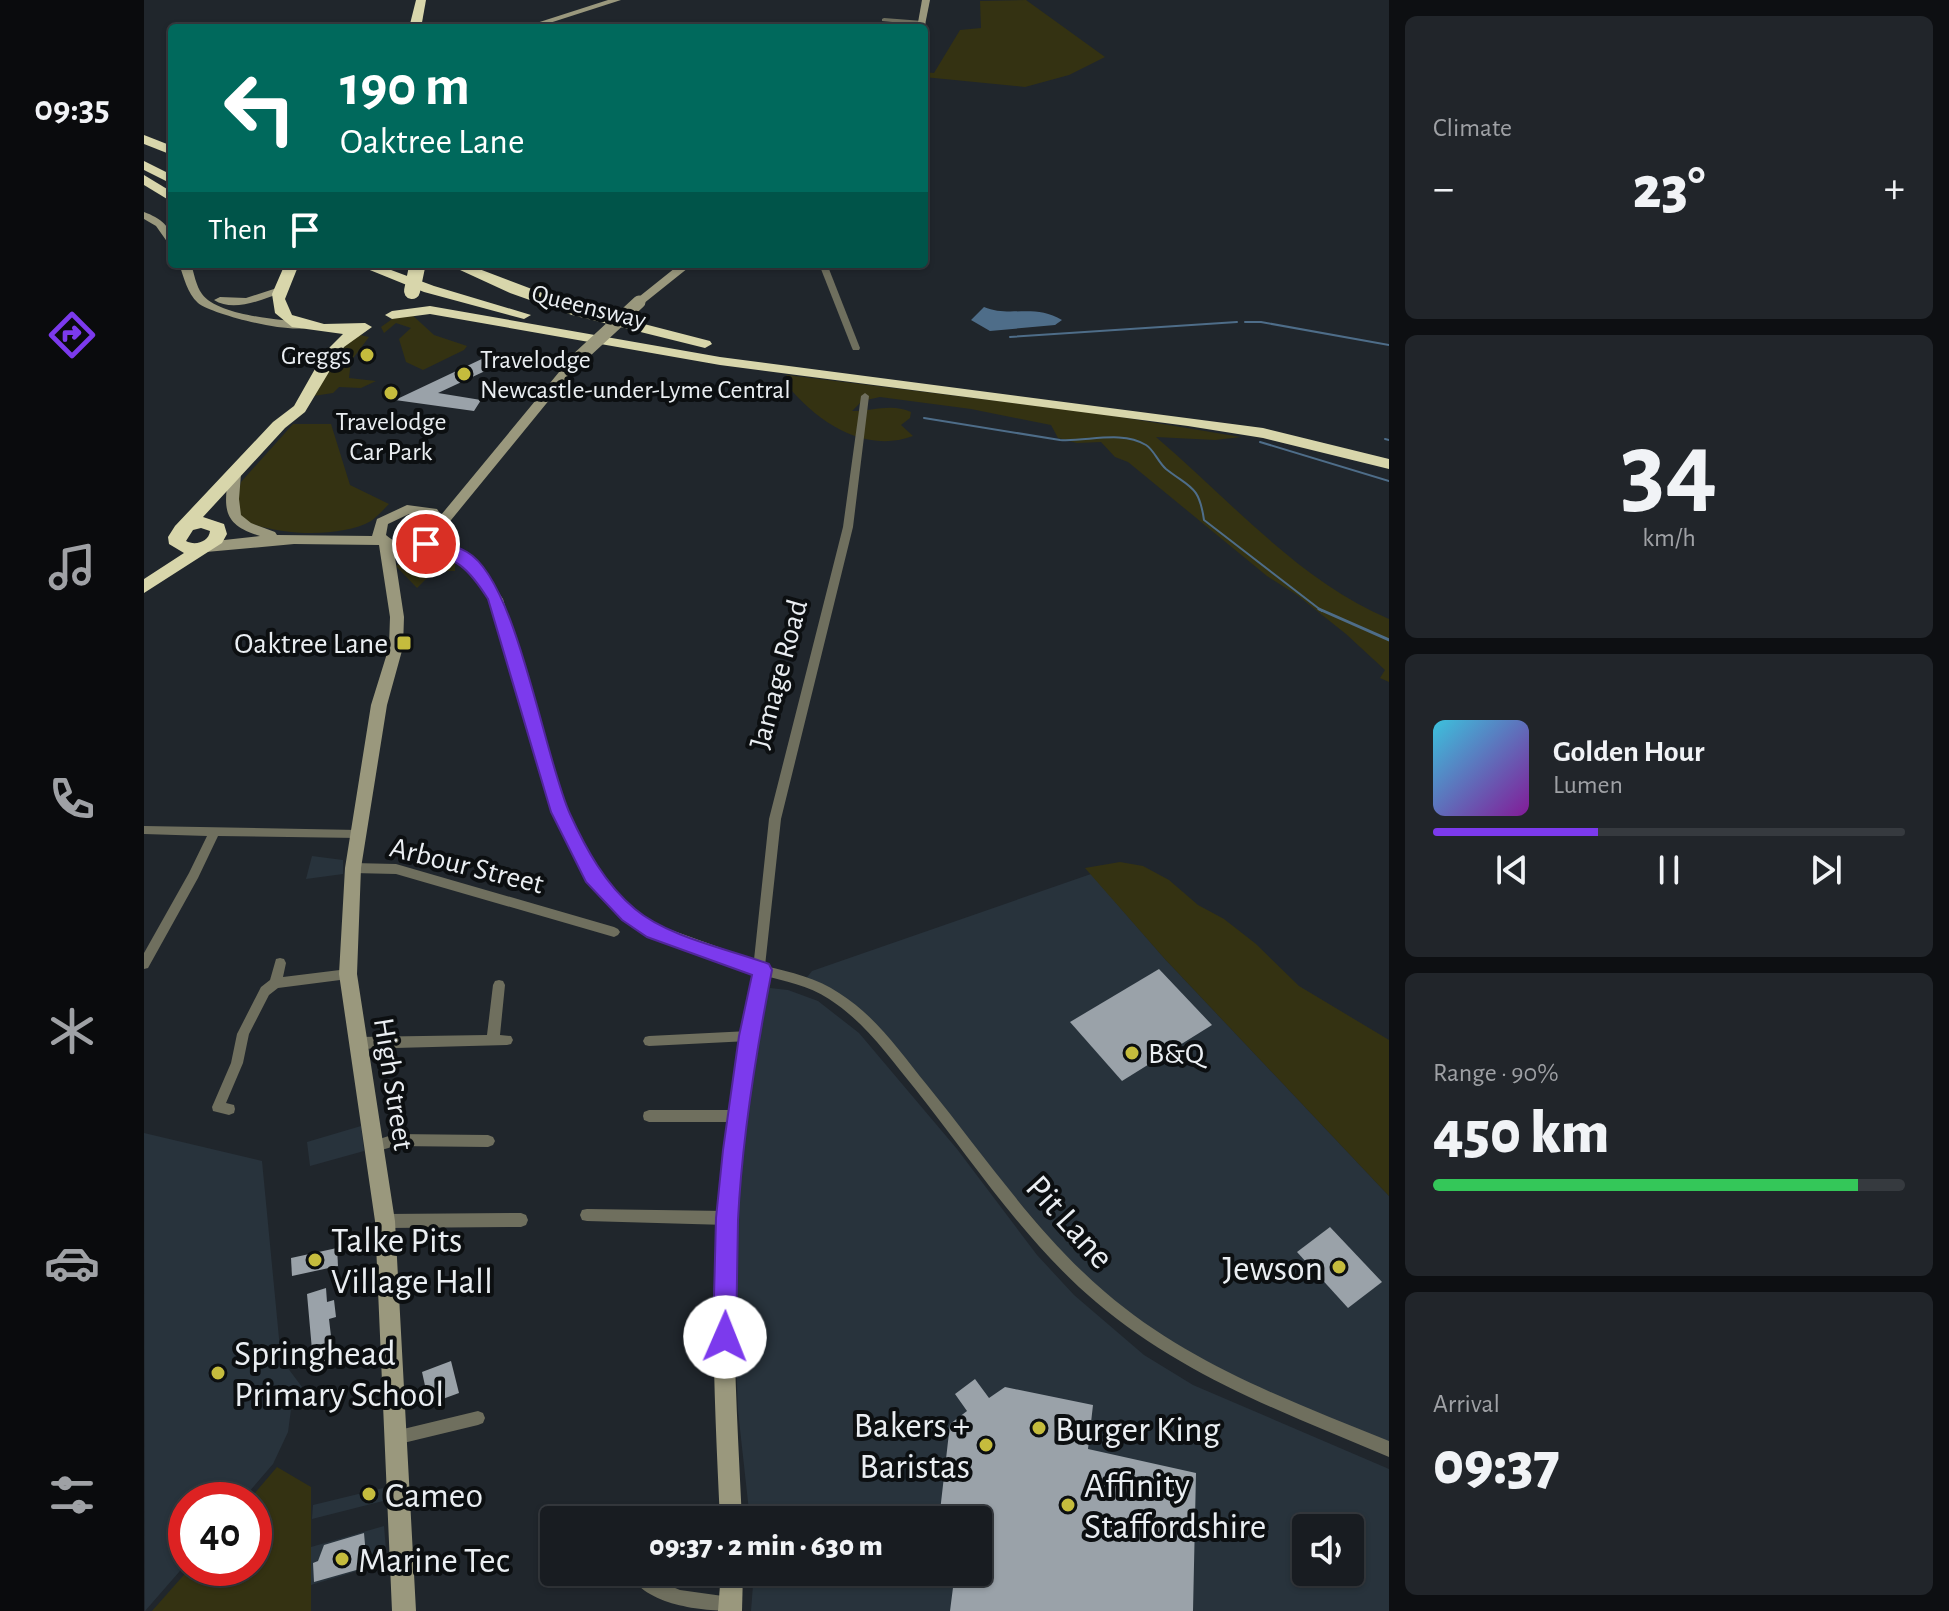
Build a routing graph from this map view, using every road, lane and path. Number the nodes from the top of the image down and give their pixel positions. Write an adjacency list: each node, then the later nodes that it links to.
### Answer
1 (421, 0): 6 (highway)
2 (429, 0): 7 (highway)
3 (617, 0): 8 (street)
4 (926, 0): 10 (street)
5 (884, 20): 9 (street)
6 (416, 24)
7 (425, 24)
8 (538, 24)
9 (909, 24)
10 (922, 24)
11 (144, 139): 12 (highway)
12 (168, 149)
13 (144, 155): 15 (highway)
14 (144, 165): 16 (highway)
15 (168, 168)
16 (168, 178)
17 (144, 179): 18 (highway)
18 (168, 195)
19 (144, 215): 20 (street)
20 (168, 235)
21 (288, 268): 29 (highway)
22 (373, 268): 35 (highway, Queensway)
23 (401, 268): 34 (highway, Queensway)
24 (417, 268): 30 (highway, bridge)
25 (464, 268): 34 (highway)
26 (682, 268): 42 (street, bridge)
27 (825, 268): 33 (street)
28 (187, 269): 29 (street); 31 (street)
29 (280, 290): 31 (highway)
30 (392, 315): 32 (highway); 35 (highway)
31 (308, 327): 32 (highway); 37 (highway)
32 (365, 327): 37 (highway)
33 (856, 348)
34 (780, 359): 38 (highway)
35 (762, 366): 39 (highway)
36 (865, 396): 65 (street, Jamage Road)
37 (279, 425): 40 (highway)
38 (1389, 453)
39 (1389, 464)
40 (235, 474): 41 (highway); 49 (street)
41 (223, 488): 45 (highway); 47 (highway)
42 (473, 488): 43 (street); 46 (street)
43 (418, 508): 44 (street); 46 (street)
44 (382, 522): 48 (street); 51 (street)
45 (217, 528): 47 (highway); 50 (street); 53 (highway)
46 (440, 528): 52 (street); 54 (street)
47 (179, 533): 53 (highway); 56 (highway)
48 (343, 538): 49 (street); 51 (street)
49 (286, 540): 50 (street)
50 (257, 541): 53 (street)
51 (384, 542): 52 (street); 55 (street, High Street)
52 (422, 545): 54 (street); 55 (street)
53 (205, 547): 56 (highway)
54 (449, 549): 65 (street)
55 (390, 571): 59 (street, High Street)
56 (146, 585)
57 (144, 830): 58 (street)
58 (214, 832): 59 (street); 62 (street)
59 (358, 834): 60 (street, High Street)
60 (353, 868): 61 (street, Arbour Street); 66 (street, High Street)
61 (614, 932)
62 (147, 952): 64 (street)
63 (280, 963): 67 (street)
64 (144, 964)
65 (761, 970): 69 (street, Jamage Road); 85 (street, Pit Lane)
66 (348, 974): 67 (street); 73 (street, High Street)
67 (275, 983): 74 (street)
68 (499, 985): 70 (street)
69 (749, 1036): 72 (street); 76 (street, Jamage Road)
70 (493, 1040): 71 (street); 73 (street)
71 (507, 1040)
72 (649, 1041)
73 (358, 1043): 78 (street, High Street)
74 (229, 1109)
75 (649, 1116): 76 (street)
76 (737, 1116): 80 (street, Jamage Road)
77 (488, 1141): 78 (street)
78 (375, 1146): 82 (street, High Street)
79 (587, 1215): 80 (street)
80 (727, 1218): 86 (street, Jamage Road)
81 (521, 1220): 82 (street)
82 (385, 1221): 84 (street, High Street)
83 (478, 1418): 84 (street)
84 (395, 1438): 90 (street, High Street)
85 (1389, 1449)
86 (731, 1506)
87 (651, 1586): 89 (street)
88 (731, 1586): 89 (street)
89 (730, 1608)
90 (404, 1611)

